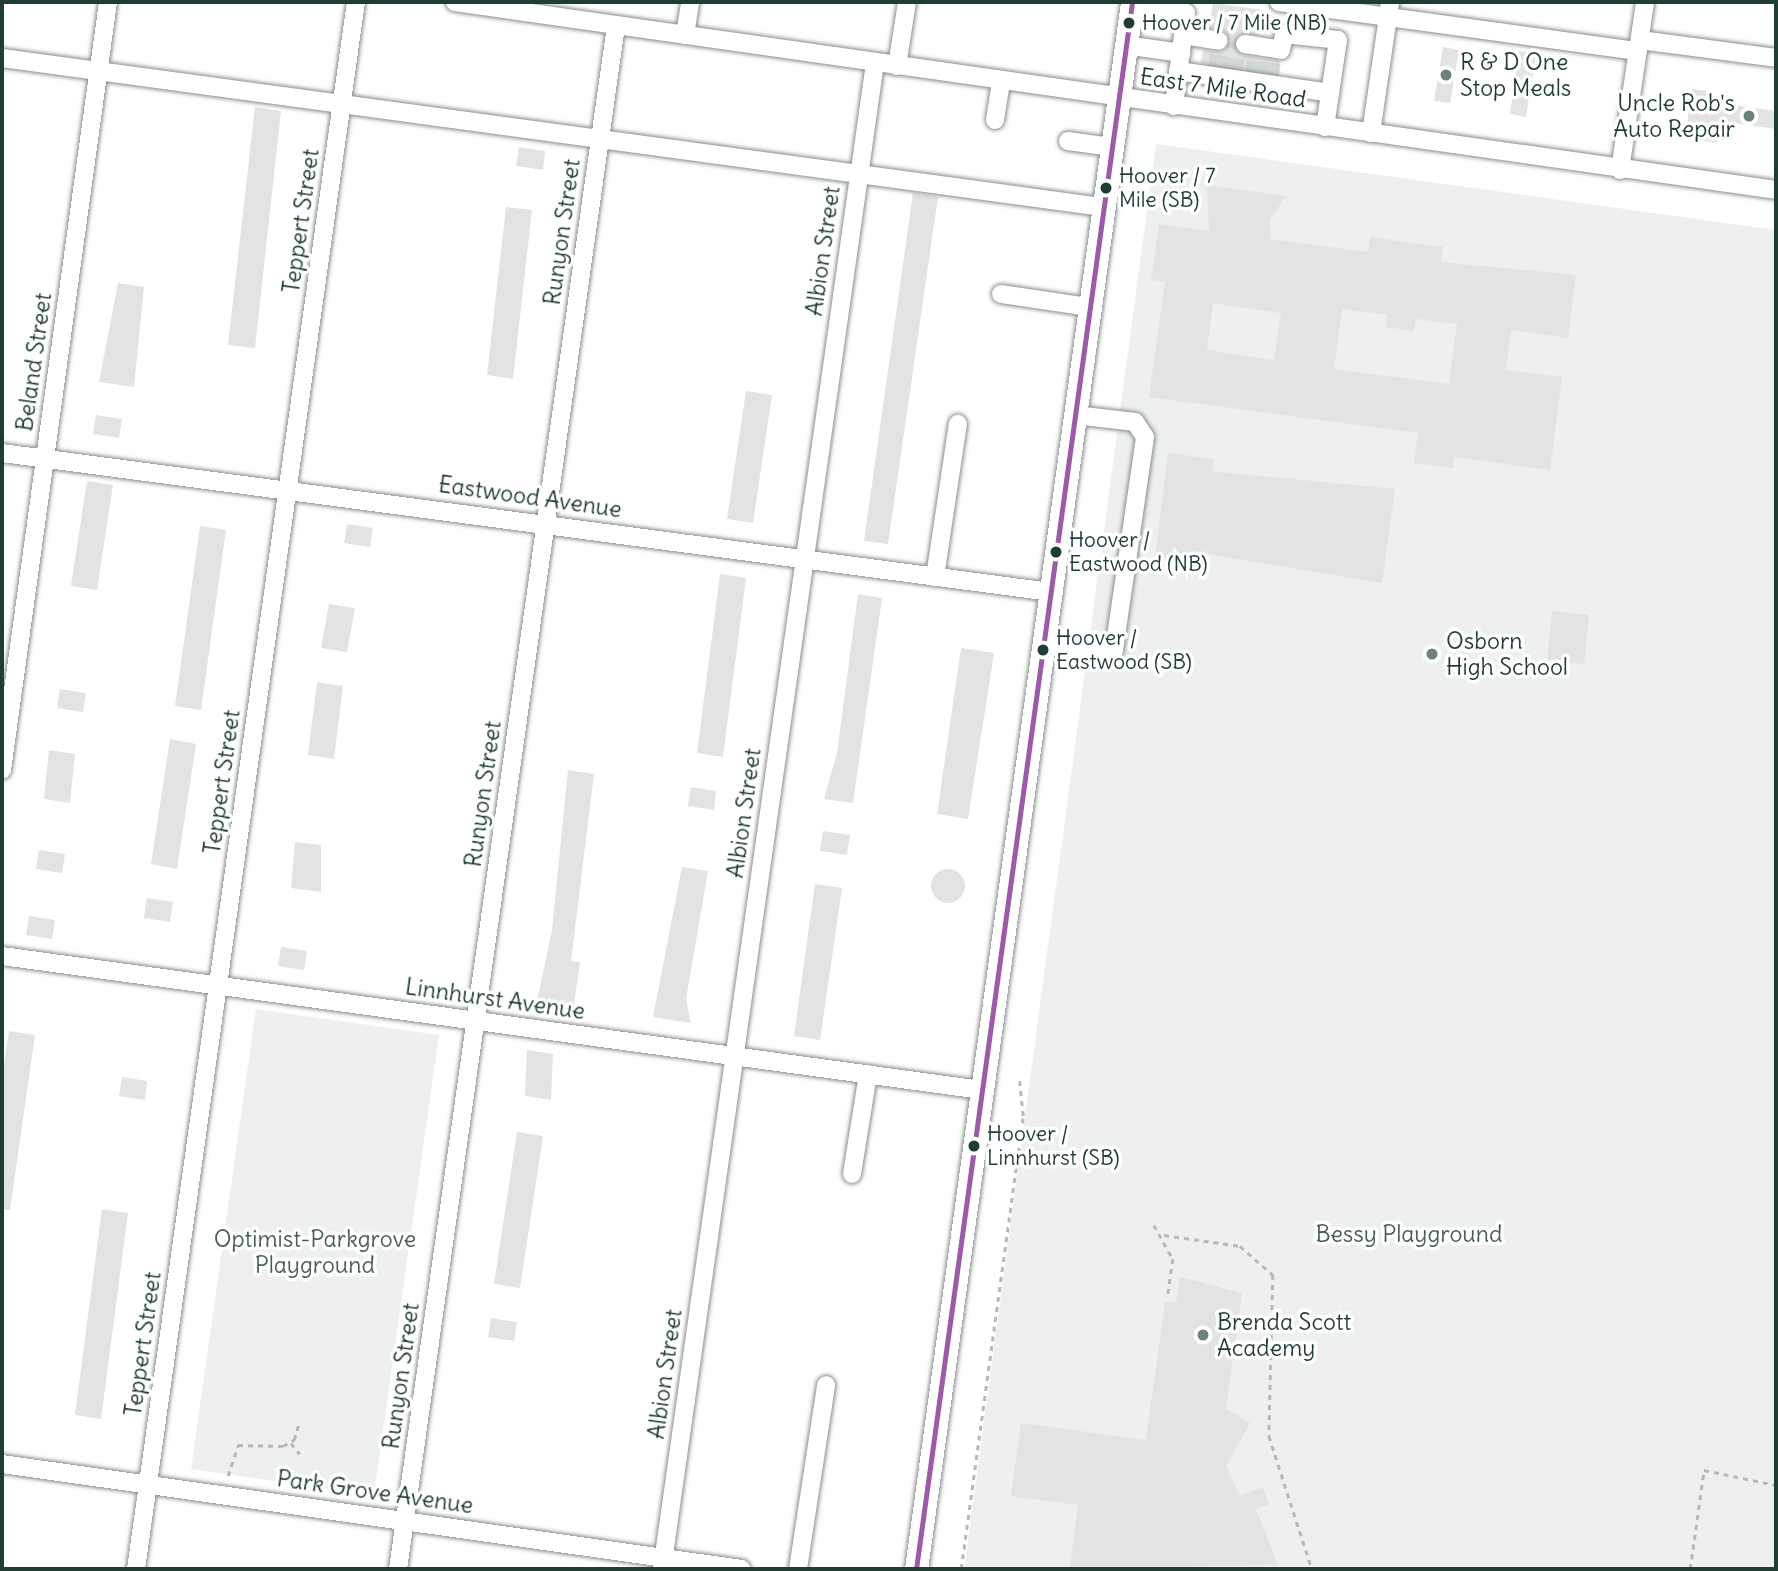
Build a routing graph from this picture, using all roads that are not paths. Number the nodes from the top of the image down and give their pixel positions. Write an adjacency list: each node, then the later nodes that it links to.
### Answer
1 (108, 2): 22 (street, Beland Street)
2 (356, 2): 26 (street, Teppert Street)
3 (455, 2): 8 (street, East 7 Mile Road)
4 (690, 2): 12 (street)
5 (907, 2): 21 (street)
6 (1279, 2): 10 (street)
7 (1645, 2): 15 (street)
8 (476, 3): 11 (street, East 7 Mile Road)
9 (1131, 4): 14 (main road); 17 (street)
10 (1389, 9): 15 (street); 30 (street)
11 (616, 25): 12 (street, East 7 Mile Road); 31 (street, Runyon Street)
12 (685, 35): 20 (street, East 7 Mile Road)
13 (1212, 43): 17 (street)
14 (1125, 45): 17 (street); 25 (main road)
15 (1639, 46): 19 (street); 34 (street)
16 (1261, 51): 24 (street)
17 (1181, 53): 24 (street); 27 (street)
18 (2, 58): 22 (street)
19 (1776, 58)
20 (875, 62): 21 (street, East 7 Mile Road); 35 (street, Albion Street)
21 (897, 66): 23 (street, East 7 Mile Road)
22 (99, 70): 26 (street); 43 (street, Beland Street)
23 (1001, 81): 25 (street, East 7 Mile Road); 28 (street)
24 (1330, 93): 29 (street)
25 (1117, 98): 27 (street, East 7 Mile Road); 33 (main road)
26 (342, 102): 31 (street); 44 (street, Teppert Street)
27 (1174, 106): 29 (street, East 7 Mile Road)
28 (995, 120)
29 (1325, 127): 30 (street, East 7 Mile Road)
30 (1371, 133): 34 (street, East 7 Mile Road)
31 (600, 139): 35 (street); 45 (street, Runyon Street)
32 (1068, 141): 33 (street)
33 (1111, 147): 37 (main road)
34 (1620, 170): 36 (street, East 7 Mile Road)
35 (859, 173): 37 (street); 46 (street, Albion Street)
36 (1776, 190)
37 (1103, 207): 39 (main road)
38 (1001, 294): 39 (street)
39 (1089, 307): 40 (main road)
40 (1075, 415): 48 (main road); 49 (street)
41 (958, 424): 47 (street)
42 (2, 453): 43 (street, Eastwood Avenue)
43 (45, 458): 44 (street, Eastwood Avenue); 50 (street, Beland Street)
44 (288, 489): 45 (street, Eastwood Avenue); 52 (street, Teppert Street)
45 (546, 524): 46 (street, Eastwood Avenue); 53 (street, Runyon Street)
46 (804, 559): 47 (street, Eastwood Avenue); 54 (street, Albion Street)
47 (935, 577): 48 (street, Eastwood Avenue)
48 (1051, 592): 49 (main road)
49 (1044, 645): 56 (main road)
50 (2, 770)
51 (2, 956): 52 (street, Linnhurst Avenue)
52 (218, 986): 53 (street, Linnhurst Avenue); 60 (street, Teppert Street)
53 (476, 1021): 54 (street, Linnhurst Avenue); 61 (street, Runyon Street)
54 (735, 1056): 55 (street, Linnhurst Avenue); 62 (street, Albion Street)
55 (868, 1074): 56 (street, Linnhurst Avenue); 57 (street)
56 (982, 1090): 67 (main road)
57 (852, 1174)
58 (826, 1385): 66 (street)
59 (2, 1464): 60 (street, Park Grove Avenue)
60 (148, 1485): 61 (street, Park Grove Avenue); 63 (street, Teppert Street)
61 (405, 1521): 62 (street, Park Grove Avenue); 64 (street, Runyon Street)
62 (662, 1564): 65 (street, Park Grove Avenue)
63 (136, 1569)
64 (398, 1569)
65 (742, 1569)
66 (798, 1569)
67 (916, 1569)

